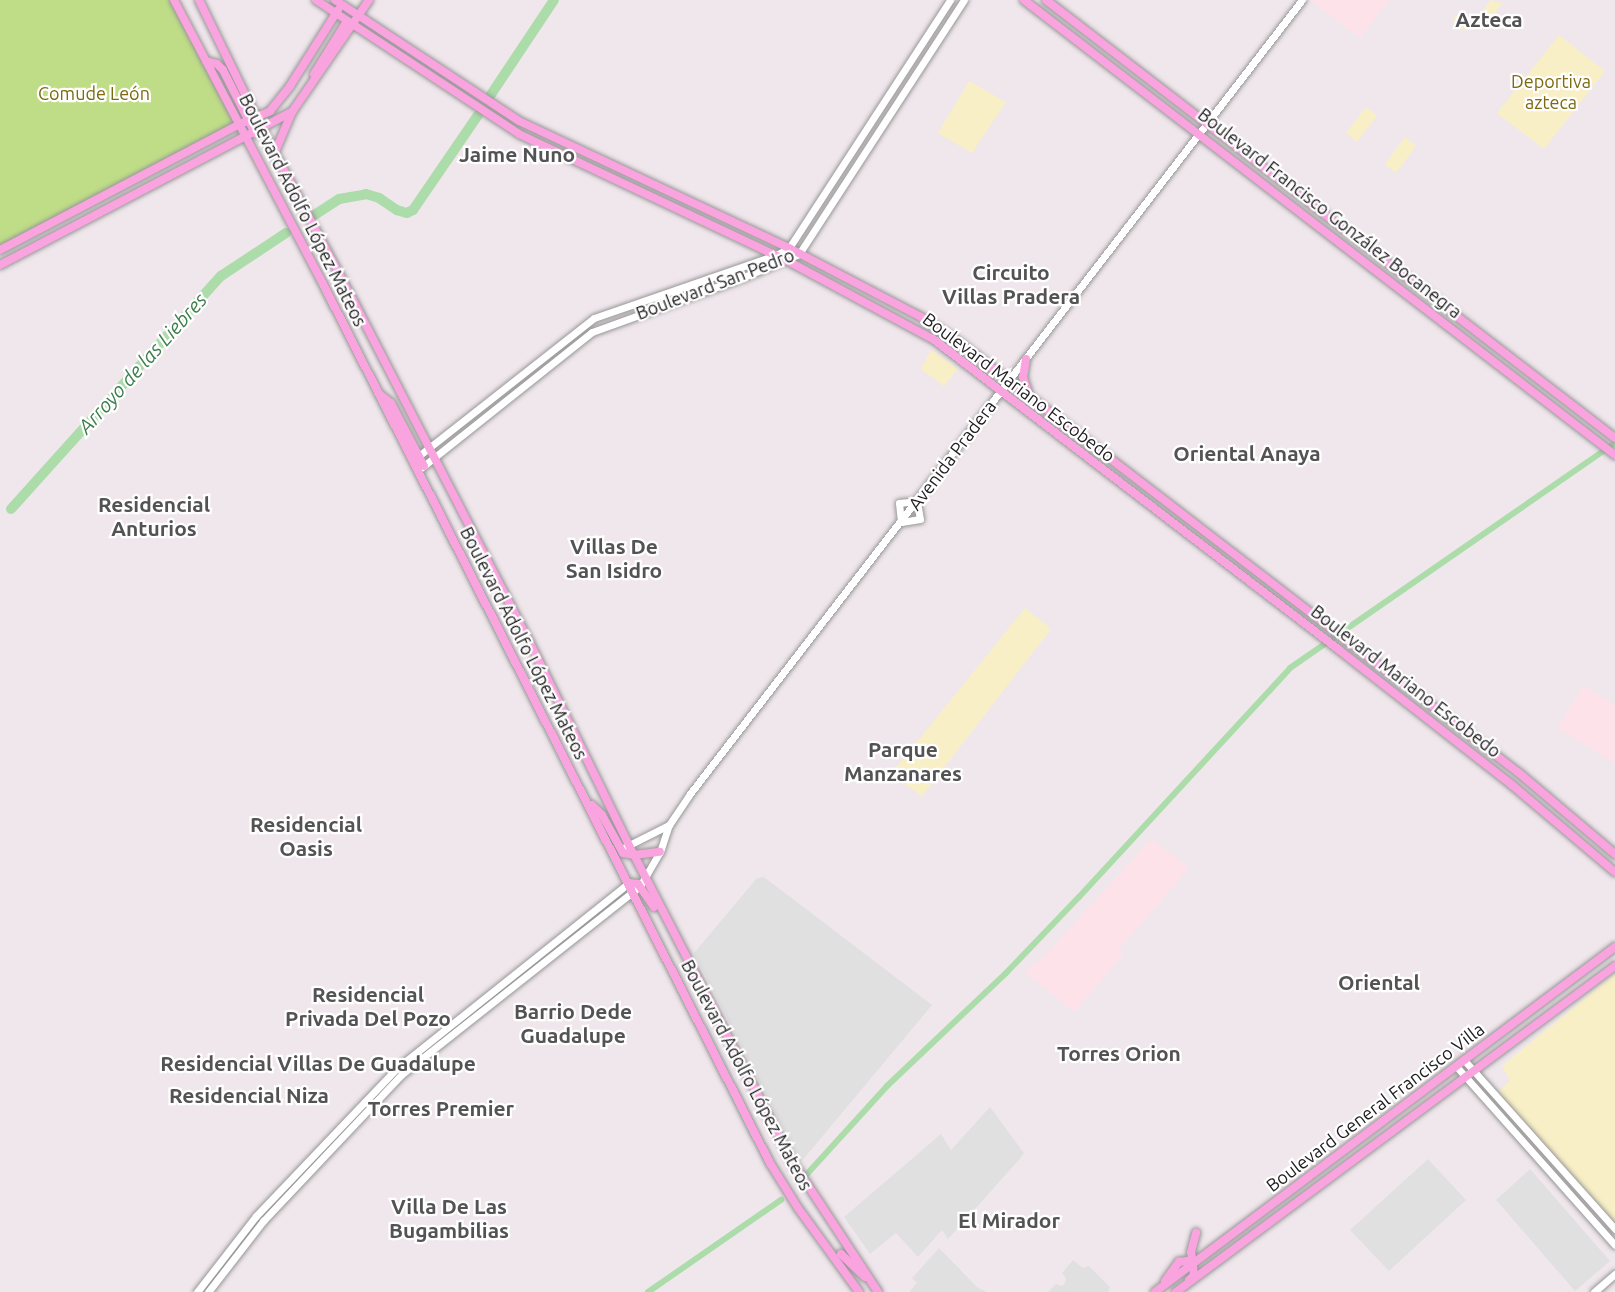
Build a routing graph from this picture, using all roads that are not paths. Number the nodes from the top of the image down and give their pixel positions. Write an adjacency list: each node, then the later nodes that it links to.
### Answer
1 (174, 0): 19 (main road, Boulevard Adolfo López Mateos)
2 (200, 0): 19 (main road, Boulevard Adolfo López Mateos)
3 (316, 0): 11 (main road, Boulevard Mariano Escobedo)
4 (369, 0): 12 (main road)
5 (950, 0): 24 (street, Boulevard San Pedro)
6 (964, 0): 26 (street, Boulevard San Pedro)
7 (1024, 0): 22 (main road, Boulevard Francisco González Bocanegra)
8 (1046, 0): 20 (main road, Boulevard Francisco González Bocanegra)
9 (1302, 0): 20 (street, Avenida Pradera)
10 (341, 2): 11 (main road); 12 (main road, Boulevard Mariano Escobedo)
11 (336, 13): 13 (main road, Boulevard Mariano Escobedo); 14 (main road)
12 (359, 16): 13 (main road); 24 (main road, Boulevard Mariano Escobedo)
13 (350, 23): 15 (main road); 17 (main road); 27 (main road, Boulevard Mariano Escobedo)
14 (299, 70): 15 (main road); 16 (main road)
15 (312, 76): 17 (main road)
16 (290, 86): 17 (main road); 19 (main road)
17 (306, 94): 18 (main road)
18 (292, 112): 21 (main road); 23 (main road)
19 (248, 120): 21 (main road, Boulevard Adolfo López Mateos); 21 (main road, Boulevard Adolfo López Mateos); 25 (main road)
20 (1208, 123): 22 (street, Avenida Pradera); 36 (main road, Boulevard Francisco González Bocanegra)
21 (254, 133): 23 (main road, Boulevard Adolfo López Mateos); 29 (main road); 39 (main road, Boulevard Adolfo López Mateos)
22 (1200, 133): 32 (street, Avenida Pradera); 38 (main road, Boulevard Francisco González Bocanegra)
23 (275, 152): 37 (main road, Boulevard Adolfo López Mateos)
24 (789, 248): 26 (main road, Boulevard Mariano Escobedo); 27 (street, Boulevard San Pedro)
25 (0, 250)
26 (799, 254): 28 (street, Boulevard San Pedro); 33 (main road, Boulevard Mariano Escobedo)
27 (776, 255): 28 (main road, Boulevard Mariano Escobedo); 30 (street, Boulevard San Pedro)
28 (786, 260): 31 (street, Boulevard San Pedro); 34 (main road, Boulevard Mariano Escobedo)
29 (0, 265)
30 (586, 322): 31 (street); 37 (street, Boulevard San Pedro)
31 (591, 332): 40 (street, Boulevard San Pedro)
32 (1026, 359): 33 (street, Avenida Pradera); 35 (main road)
33 (1009, 380): 34 (street, Avenida Pradera); 35 (main road, Boulevard Mariano Escobedo)
34 (1002, 390): 42 (street, Avenida Pradera); 49 (main road, Boulevard Mariano Escobedo)
35 (1033, 400): 47 (main road, Boulevard Mariano Escobedo)
36 (1615, 438)
37 (428, 448): 39 (street); 40 (main road, Boulevard Adolfo López Mateos)
38 (1614, 454)
39 (415, 459): 41 (main road, Boulevard Adolfo López Mateos)
40 (434, 459): 41 (street, Boulevard San Pedro); 45 (main road, Boulevard Adolfo López Mateos)
41 (420, 469): 45 (main road, Boulevard Adolfo López Mateos)
42 (917, 501): 43 (street, Avenida Pradera); 43 (street); 43 (street)
43 (901, 522): 44 (street, Avenida Pradera)
44 (669, 825): 45 (street, Avenida Pradera); 46 (street, Avenida Pradera)
45 (621, 849): 48 (main road, Boulevard Adolfo López Mateos); 51 (main road, Boulevard Adolfo López Mateos)
46 (660, 852): 48 (main road); 50 (street, Avenida Pradera)
47 (1615, 854)
48 (634, 855): 50 (main road, Boulevard Adolfo López Mateos)
49 (1615, 872)
50 (645, 877): 52 (street, Avenida Pradera); 53 (main road, Boulevard Adolfo López Mateos)
51 (629, 883): 52 (main road, Boulevard Adolfo López Mateos); 60 (street)
52 (637, 889): 53 (main road); 60 (street); 73 (main road, Boulevard Adolfo López Mateos)
53 (670, 925): 69 (main road, Boulevard Adolfo López Mateos)
54 (1615, 947): 56 (main road, Boulevard General Francisco Villa)
55 (1615, 966): 58 (main road, Boulevard General Francisco Villa)
56 (1464, 1060): 57 (main road, Boulevard General Francisco Villa); 58 (street)
57 (1456, 1066): 59 (street); 67 (main road, Boulevard General Francisco Villa)
58 (1474, 1070): 59 (main road, Boulevard General Francisco Villa); 61 (street)
59 (1465, 1076): 62 (street); 75 (main road, Boulevard General Francisco Villa)
60 (372, 1098): 71 (street); 72 (street)
61 (1552, 1158): 62 (street); 63 (street)
62 (1545, 1165): 65 (street)
63 (1615, 1229)
64 (1196, 1233): 67 (main road)
65 (1615, 1245)
66 (841, 1254): 69 (main road)
67 (1192, 1265): 70 (main road); 75 (main road)
68 (1615, 1274): 76 (street)
69 (871, 1280): 74 (main road, Boulevard Adolfo López Mateos)
70 (1158, 1289)
71 (197, 1292)
72 (208, 1292)
73 (859, 1292)
74 (878, 1292)
75 (1177, 1292)
76 (1594, 1292)

